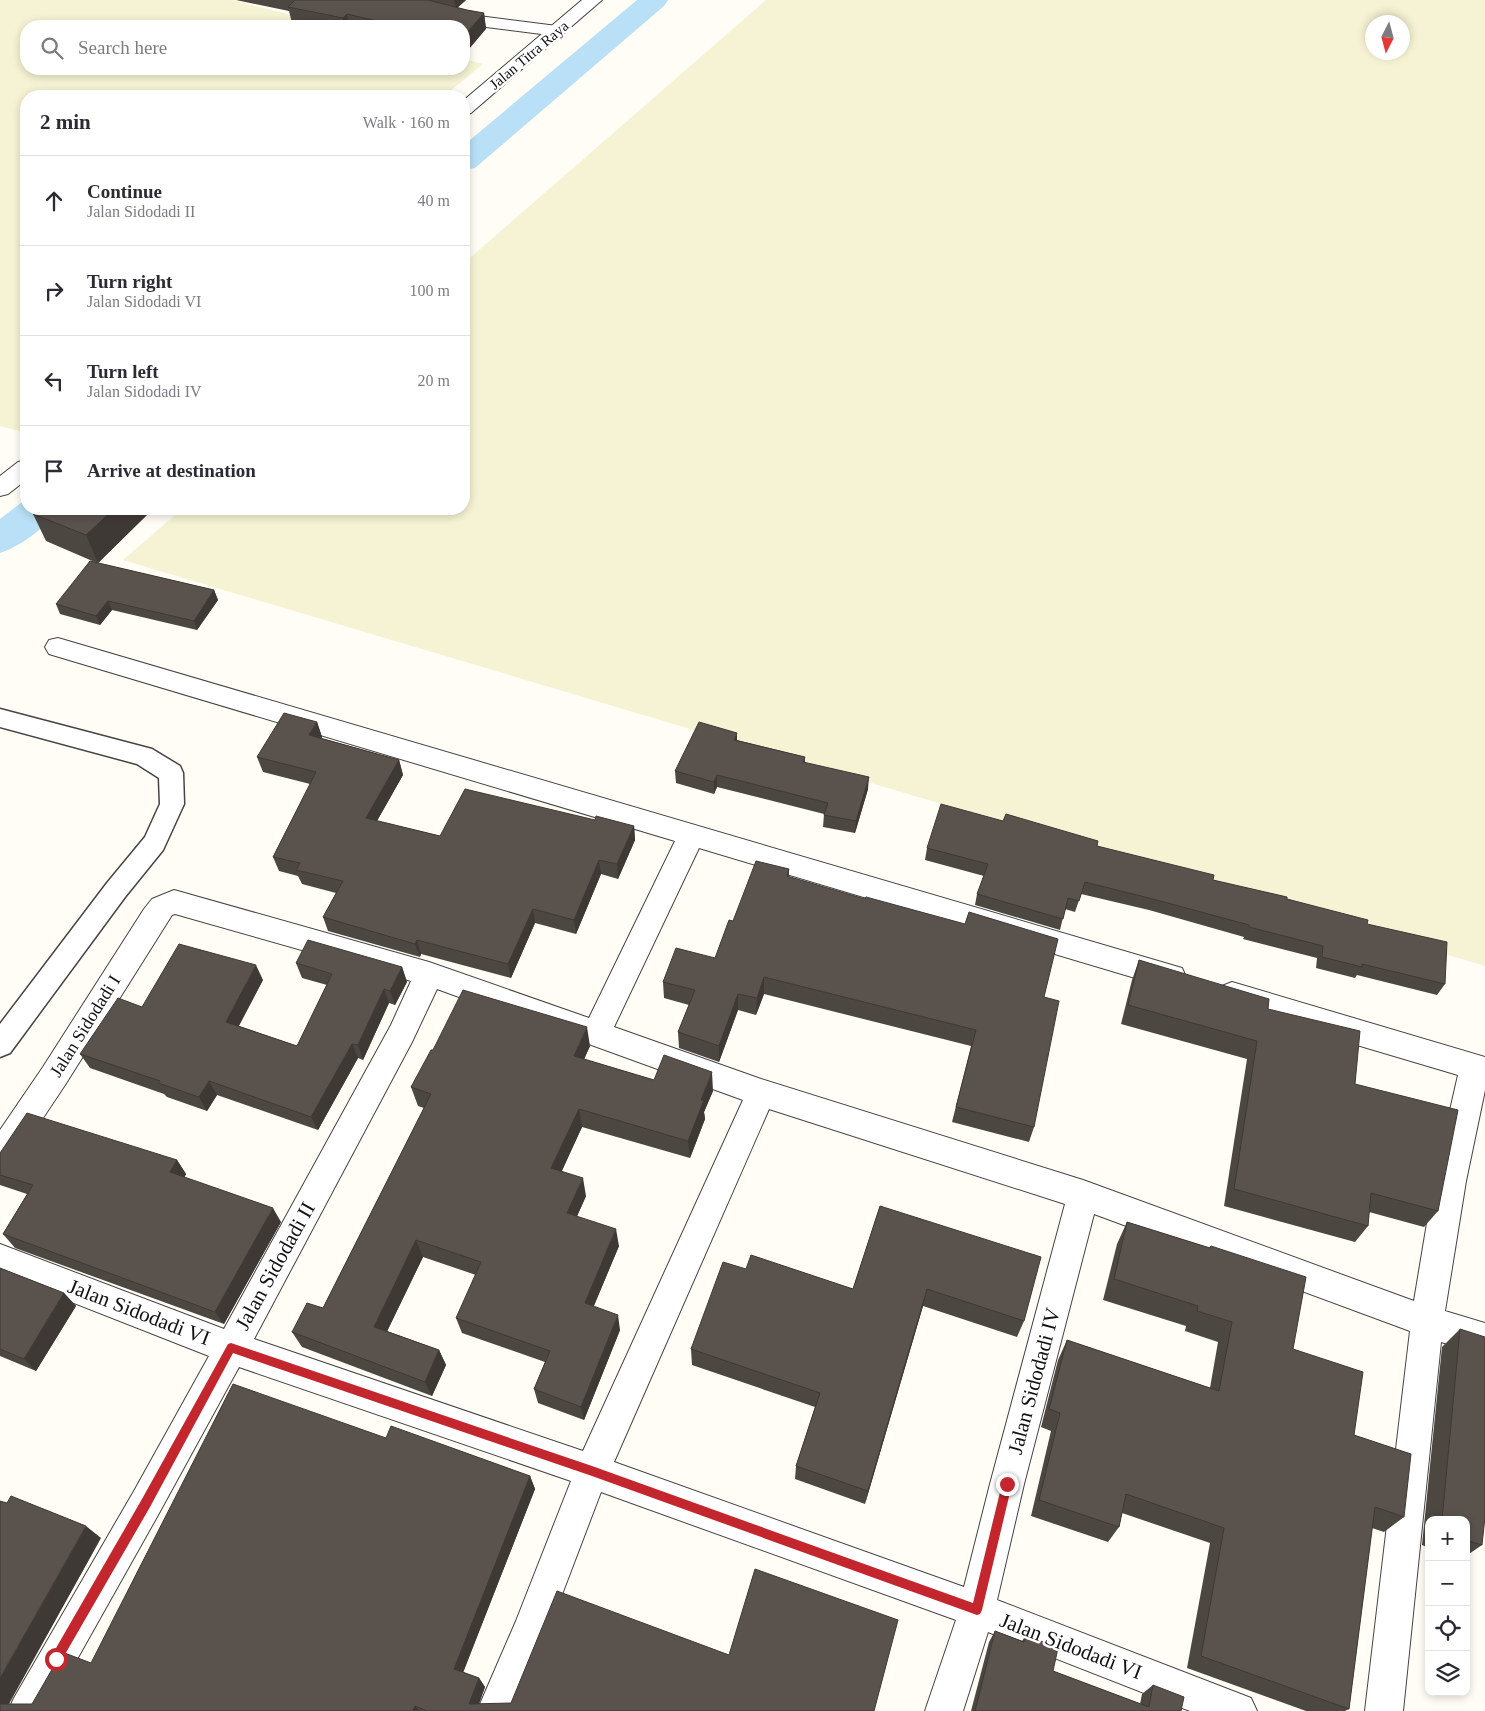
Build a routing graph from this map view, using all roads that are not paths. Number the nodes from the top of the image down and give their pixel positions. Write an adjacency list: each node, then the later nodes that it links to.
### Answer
1 (397, 0): 3 (street)
2 (593, 0): 3 (street, Jalan Titra Raya)
3 (557, 32): 4 (street, Jalan Titra Raya)
4 (470, 104)
5 (20, 473): 6 (street)
6 (0, 488)
7 (58, 647): 9 (street)
8 (0, 718): 12 (lane)
9 (692, 835): 11 (street); 13 (street)
10 (429, 974): 11 (street); 15 (street, Jalan Sidodadi I); 20 (street, Jalan Sidodadi II)
11 (596, 1034): 14 (street)
12 (0, 1045)
13 (1480, 1068): 18 (street)
14 (761, 1092): 16 (street); 21 (street)
15 (0, 1156)
16 (1084, 1195): 18 (street); 22 (street, Jalan Sidodadi IV)
17 (0, 1259): 20 (street, Jalan Sidodadi VI)
18 (1427, 1322): 19 (street); 27 (street)
19 (1485, 1339)
20 (231, 1348): 21 (street, Jalan Sidodadi VI); 23 (street, Jalan Sidodadi II)
21 (592, 1471): 22 (street, Jalan Sidodadi VI); 24 (street)
22 (977, 1610): 25 (street, Jalan Sidodadi IV); 26 (street, Jalan Sidodadi VI)
23 (27, 1711)
24 (496, 1711)
25 (944, 1711)
26 (1238, 1711)
27 (1384, 1711)

